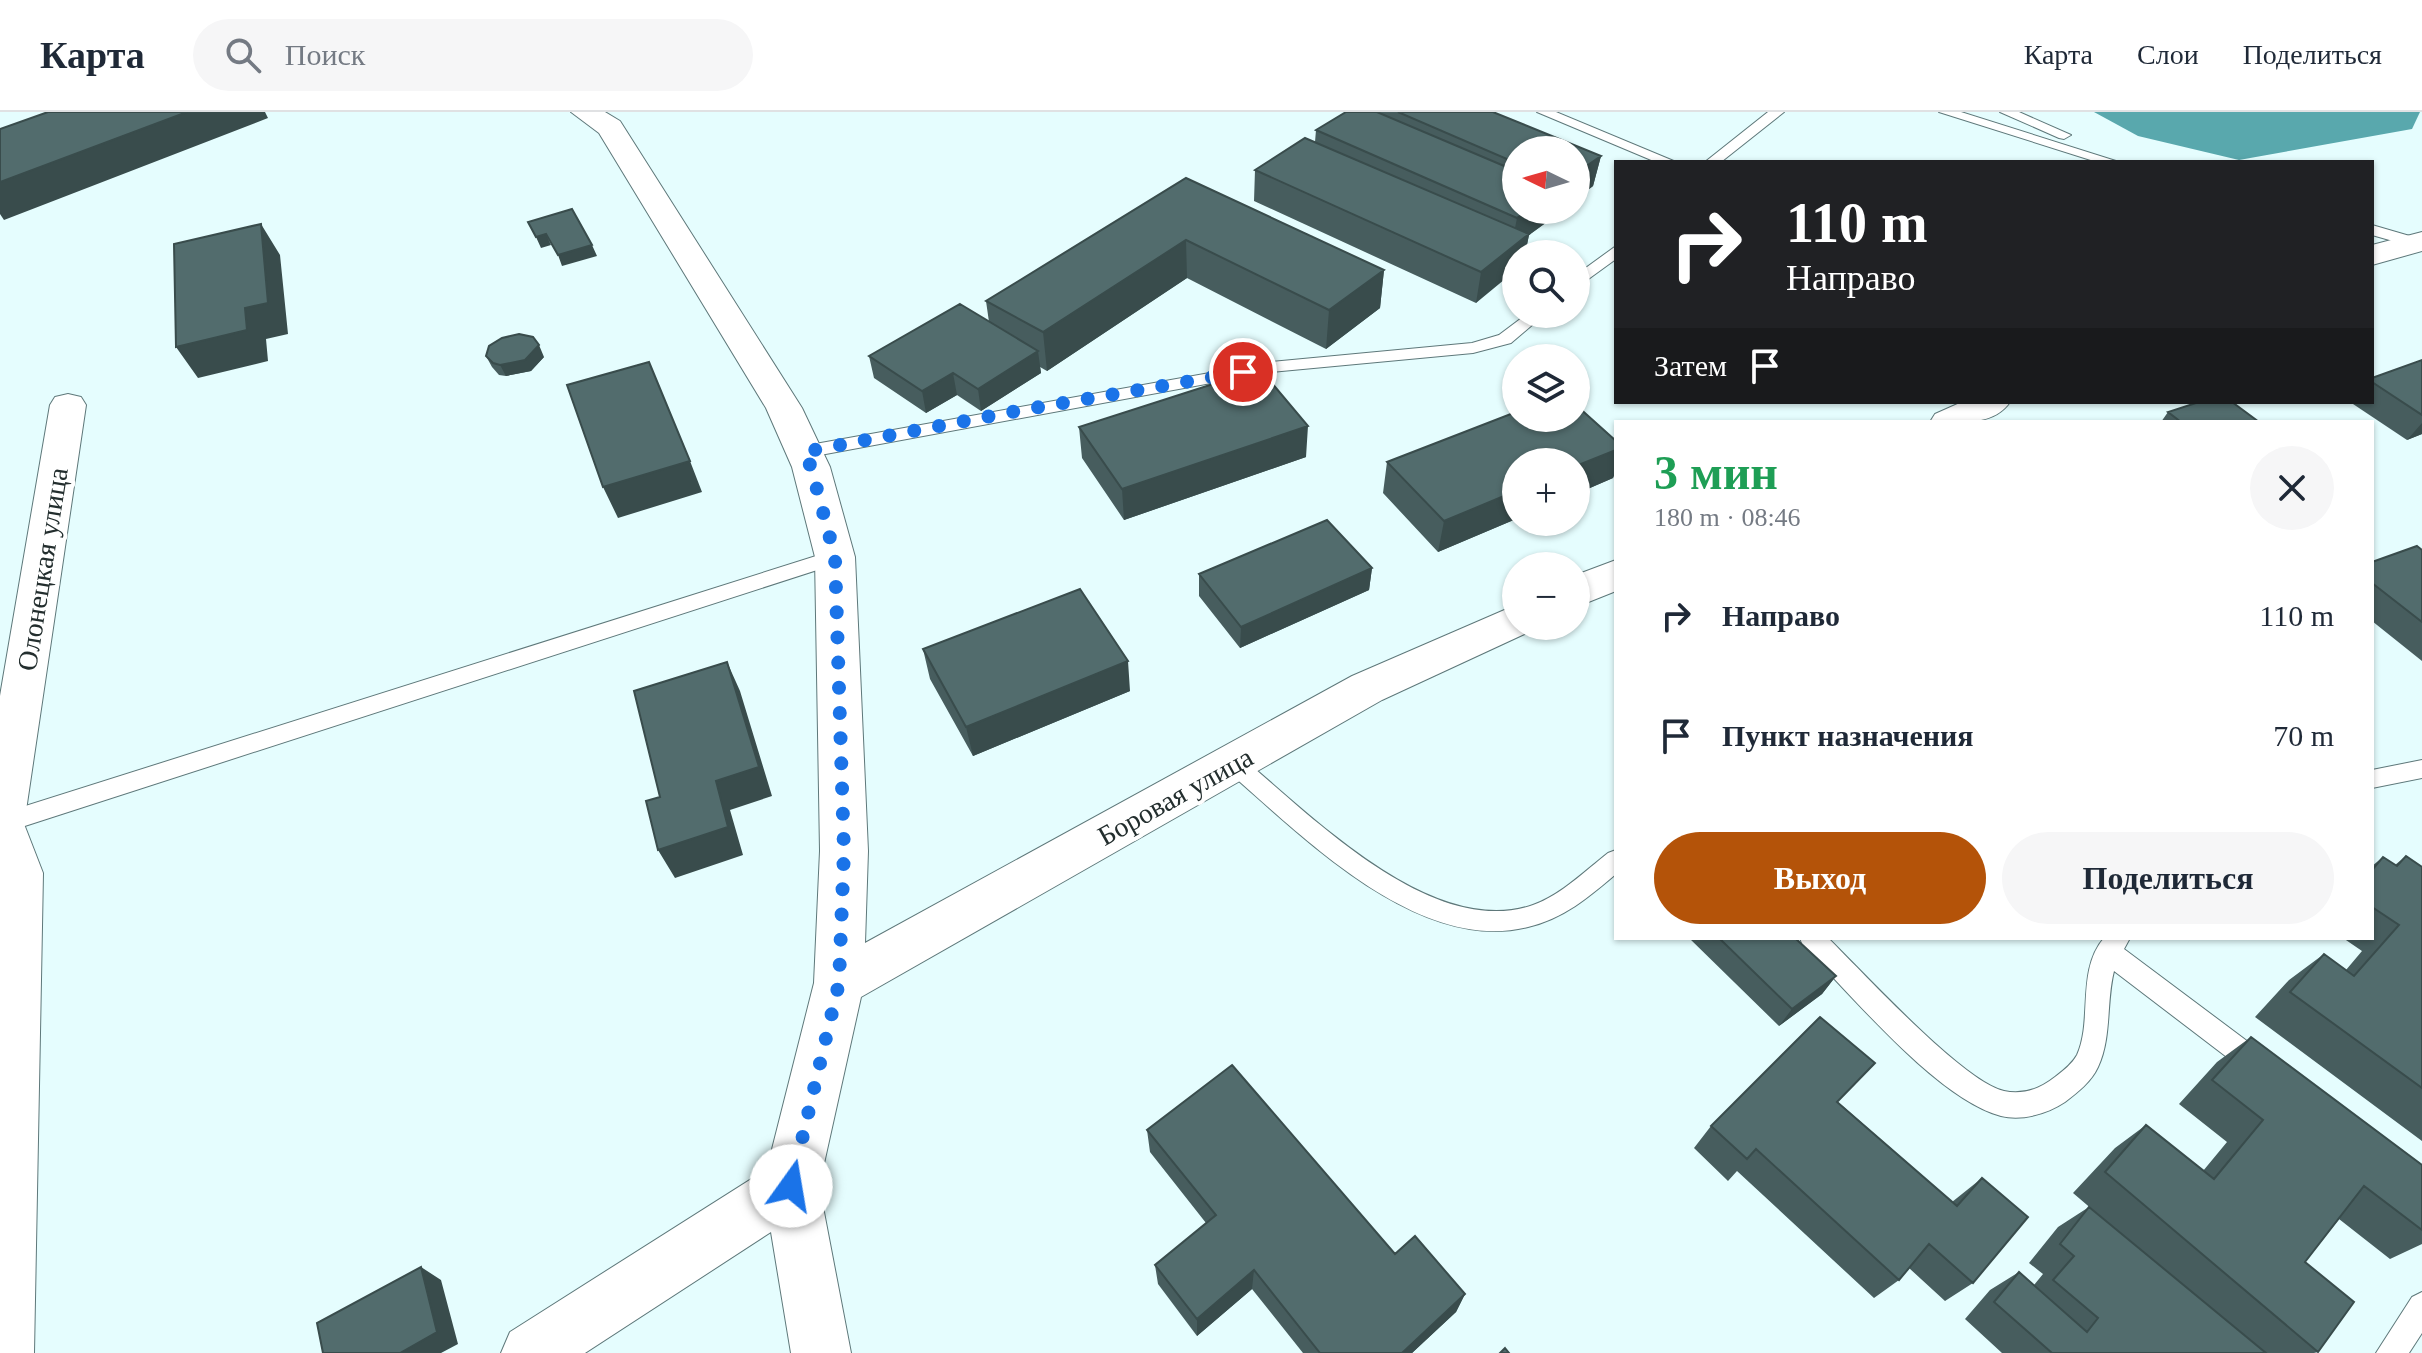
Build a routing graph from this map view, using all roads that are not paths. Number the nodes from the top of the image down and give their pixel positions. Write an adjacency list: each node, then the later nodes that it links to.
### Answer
1 (585, 112): 19 (street)
2 (1544, 112): 6 (lane)
3 (1777, 112): 7 (lane)
4 (1946, 112): 8 (lane)
5 (2007, 112): 9 (lane)
6 (1664, 160)
7 (1715, 160)
8 (2105, 160)
9 (2118, 160)
10 (2374, 231): 11 (lane)
11 (2418, 242): 13 (street)
12 (1614, 253): 14 (lane)
13 (2374, 254)
14 (1590, 272)
15 (1519, 328): 19 (lane)
16 (1988, 404): 18 (street)
17 (68, 405): 27 (street, Олонецкая улица)
18 (1952, 420)
19 (804, 452): 20 (street)
20 (835, 557): 27 (lane); 31 (street)
21 (1614, 575): 22 (street)
22 (1590, 586)
23 (1502, 626): 24 (street, Боровая улица)
24 (1233, 763): 28 (lane); 31 (street, Боровая улица)
25 (2422, 769): 26 (lane)
26 (2374, 779)
27 (0, 824): 35 (street, Олонецкая улица)
28 (1614, 862)
29 (1814, 940): 30 (lane)
30 (2112, 944): 32 (lane)
31 (839, 983): 33 (street)
32 (2283, 1084)
33 (791, 1186): 36 (street); 37 (street)
34 (2422, 1307): 38 (lane)
35 (4, 1353)
36 (531, 1353)
37 (821, 1353)
38 (2391, 1353)

